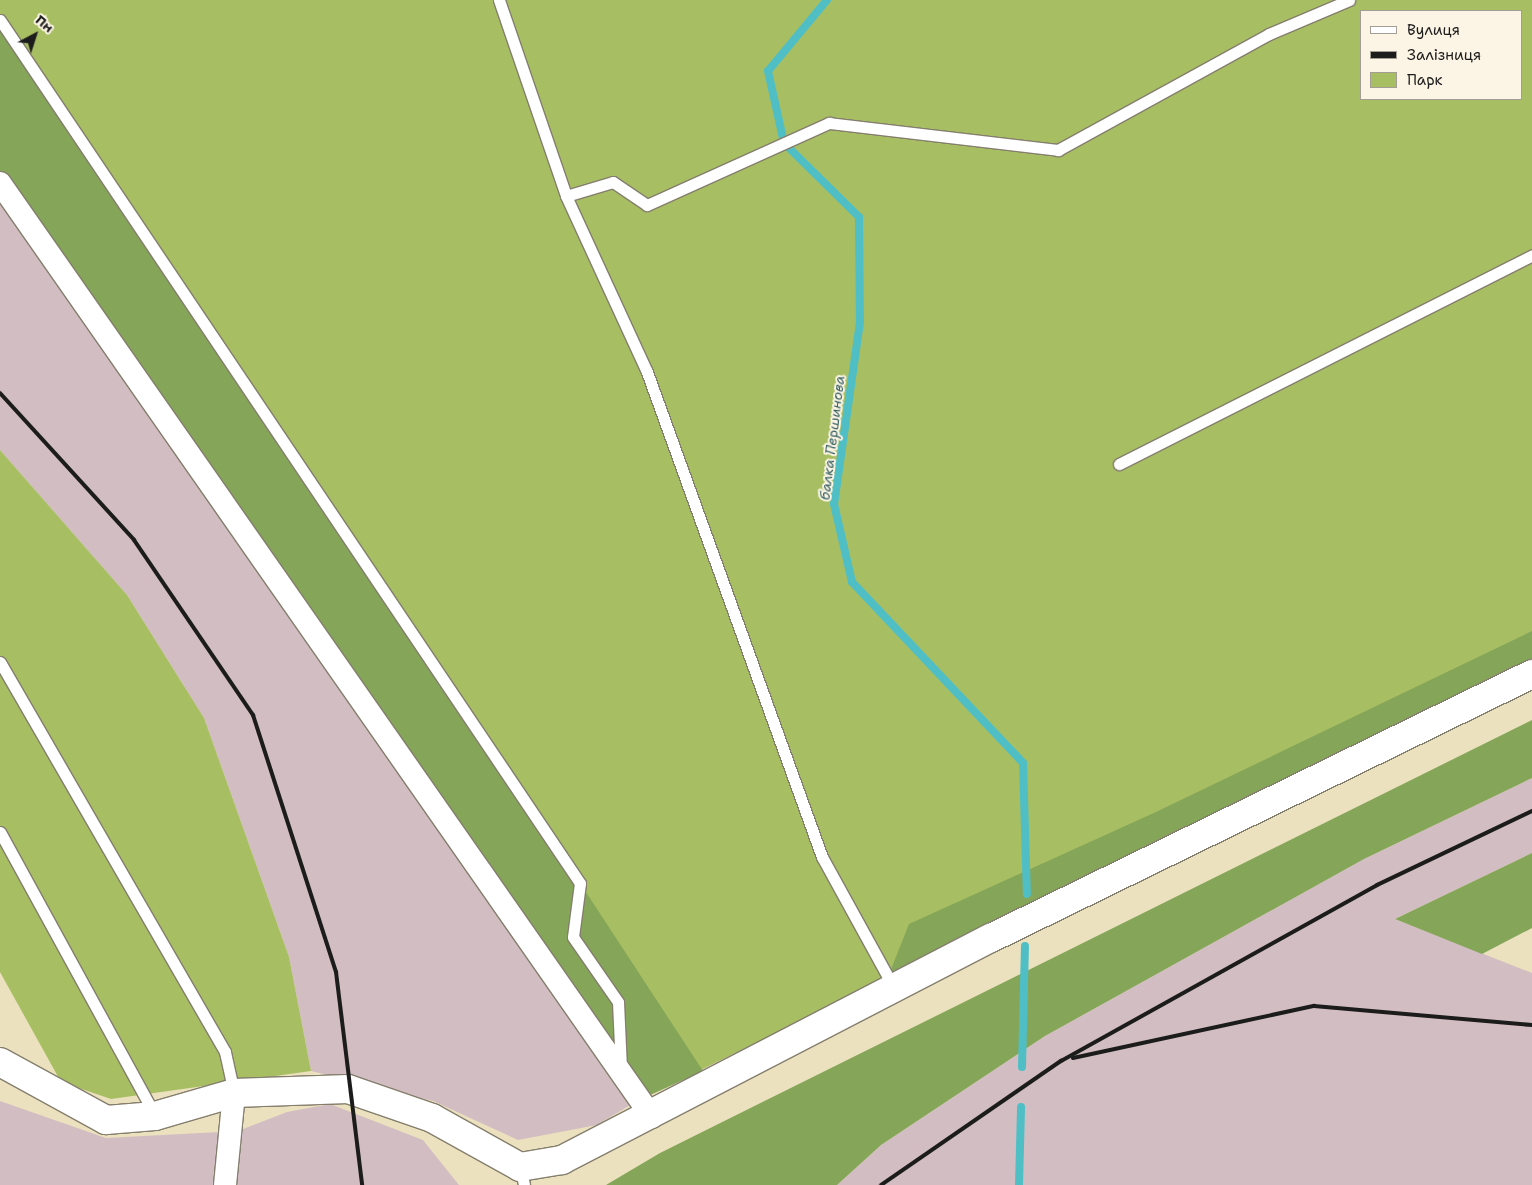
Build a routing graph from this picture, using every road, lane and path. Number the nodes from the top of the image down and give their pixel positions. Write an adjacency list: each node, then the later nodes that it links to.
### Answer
1 (499, 0): 5 (lane)
2 (1349, 0): 5 (lane)
3 (0, 20): 13 (lane)
4 (0, 184): 13 (street)
5 (566, 196): 11 (lane)
6 (1532, 255): 7 (lane)
7 (1119, 464)
8 (0, 662): 14 (lane)
9 (1532, 674): 11 (main road)
10 (0, 832): 15 (lane)
11 (898, 987): 16 (main road)
12 (0, 1062): 15 (main road)
13 (621, 1070): 16 (street)
14 (234, 1093): 15 (main road); 17 (main road); 18 (street)
15 (155, 1116)
16 (652, 1117): 17 (main road)
17 (522, 1176)
18 (225, 1185)

